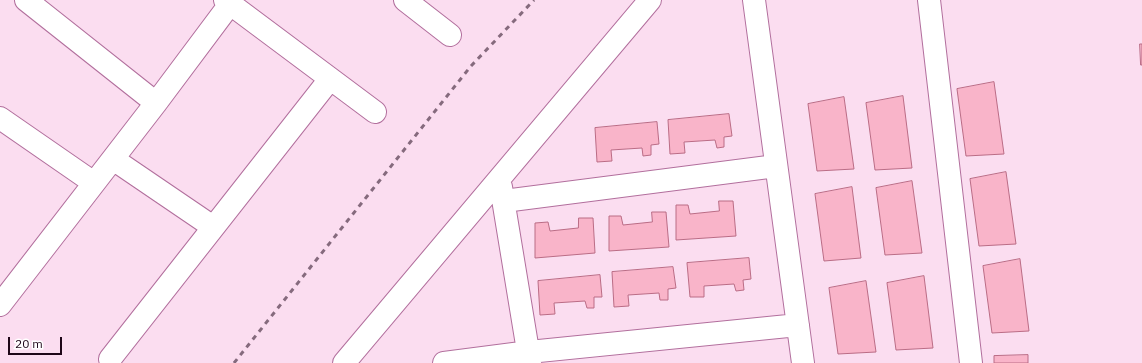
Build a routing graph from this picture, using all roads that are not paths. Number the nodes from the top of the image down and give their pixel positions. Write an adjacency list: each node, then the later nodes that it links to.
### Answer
1 (26, 0): 9 (street)
2 (404, 0): 7 (street)
3 (650, 0): 14 (street)
4 (754, 0): 13 (street)
5 (929, 0): 25 (street)
6 (228, 2): 8 (street); 9 (street)
7 (450, 35)
8 (330, 79): 10 (street); 17 (street)
9 (156, 103): 12 (street)
10 (375, 112)
11 (0, 118): 15 (street)
12 (113, 159): 15 (street); 17 (street)
13 (776, 166): 16 (street); 19 (street)
14 (500, 178): 16 (street); 22 (street)
15 (94, 183): 18 (street)
16 (504, 201): 20 (street)
17 (213, 227): 21 (street)
18 (0, 305)
19 (798, 325): 20 (street); 24 (street)
20 (530, 357): 23 (street)
21 (110, 359)
22 (344, 363)
23 (444, 363)
24 (803, 363)
25 (971, 363)

